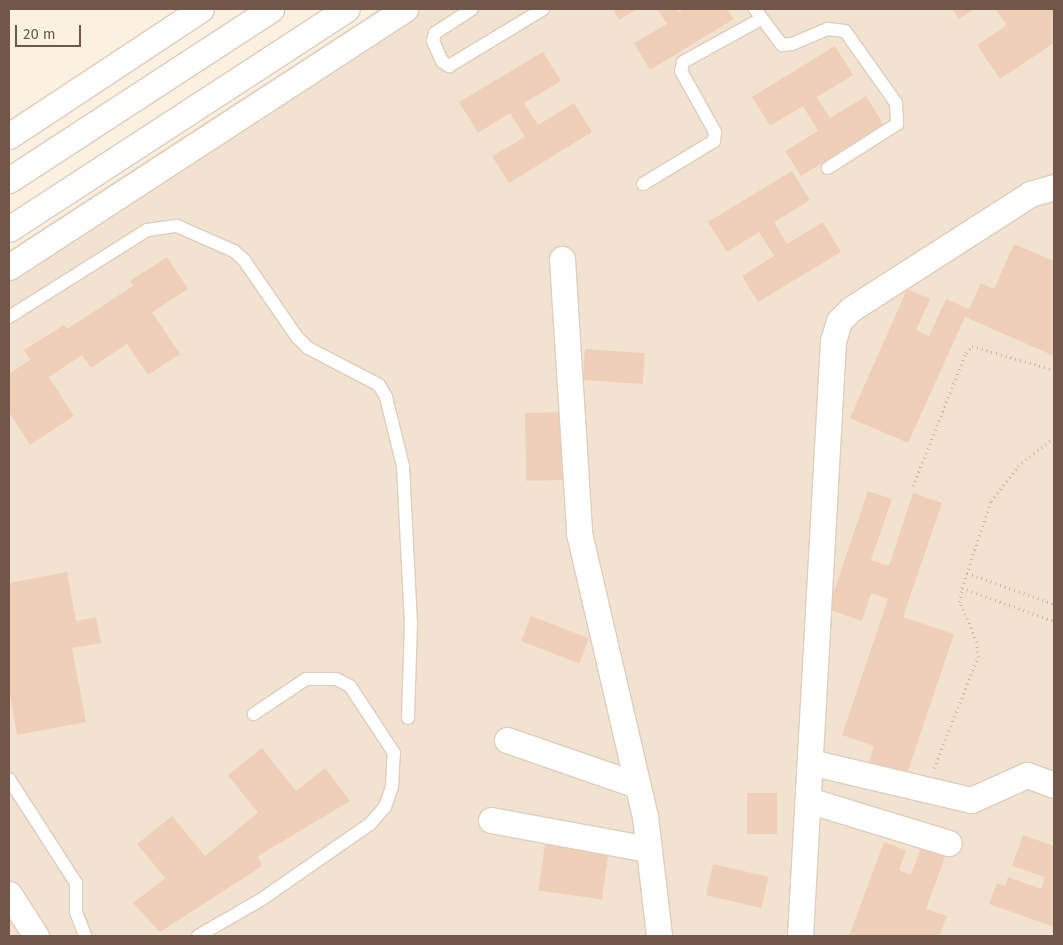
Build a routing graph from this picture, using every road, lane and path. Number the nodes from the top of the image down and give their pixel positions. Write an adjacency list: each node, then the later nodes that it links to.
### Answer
1 (201, 9): 8 (street)
2 (271, 9): 10 (street)
3 (347, 9): 13 (street)
4 (405, 9): 15 (street)
5 (472, 9): 6 (lane)
6 (543, 9)
7 (758, 14): 9 (lane); 11 (lane)
8 (9, 136)
9 (828, 168)
10 (9, 180)
11 (643, 184)
12 (1054, 187): 27 (street)
13 (9, 229)
14 (562, 259): 29 (street)
15 (9, 267)
16 (9, 317): 25 (lane)
17 (1054, 370): 19 (path)
18 (1054, 438): 20 (path)
19 (913, 486)
20 (967, 573): 21 (path); 22 (path)
21 (962, 588): 23 (path); 31 (path)
22 (1054, 604)
23 (1054, 621)
24 (254, 714): 39 (lane)
25 (408, 718)
26 (507, 740): 29 (street)
27 (810, 762): 31 (street); 32 (street)
28 (9, 779): 38 (lane)
29 (637, 784): 35 (street)
30 (1054, 785): 31 (street)
31 (925, 790)
32 (808, 800): 34 (street); 41 (street)
33 (491, 820): 35 (street)
34 (948, 843)
35 (648, 849): 40 (street)
36 (9, 894): 37 (street)
37 (36, 936)
38 (85, 936)
39 (198, 936)
40 (659, 936)
41 (800, 936)

